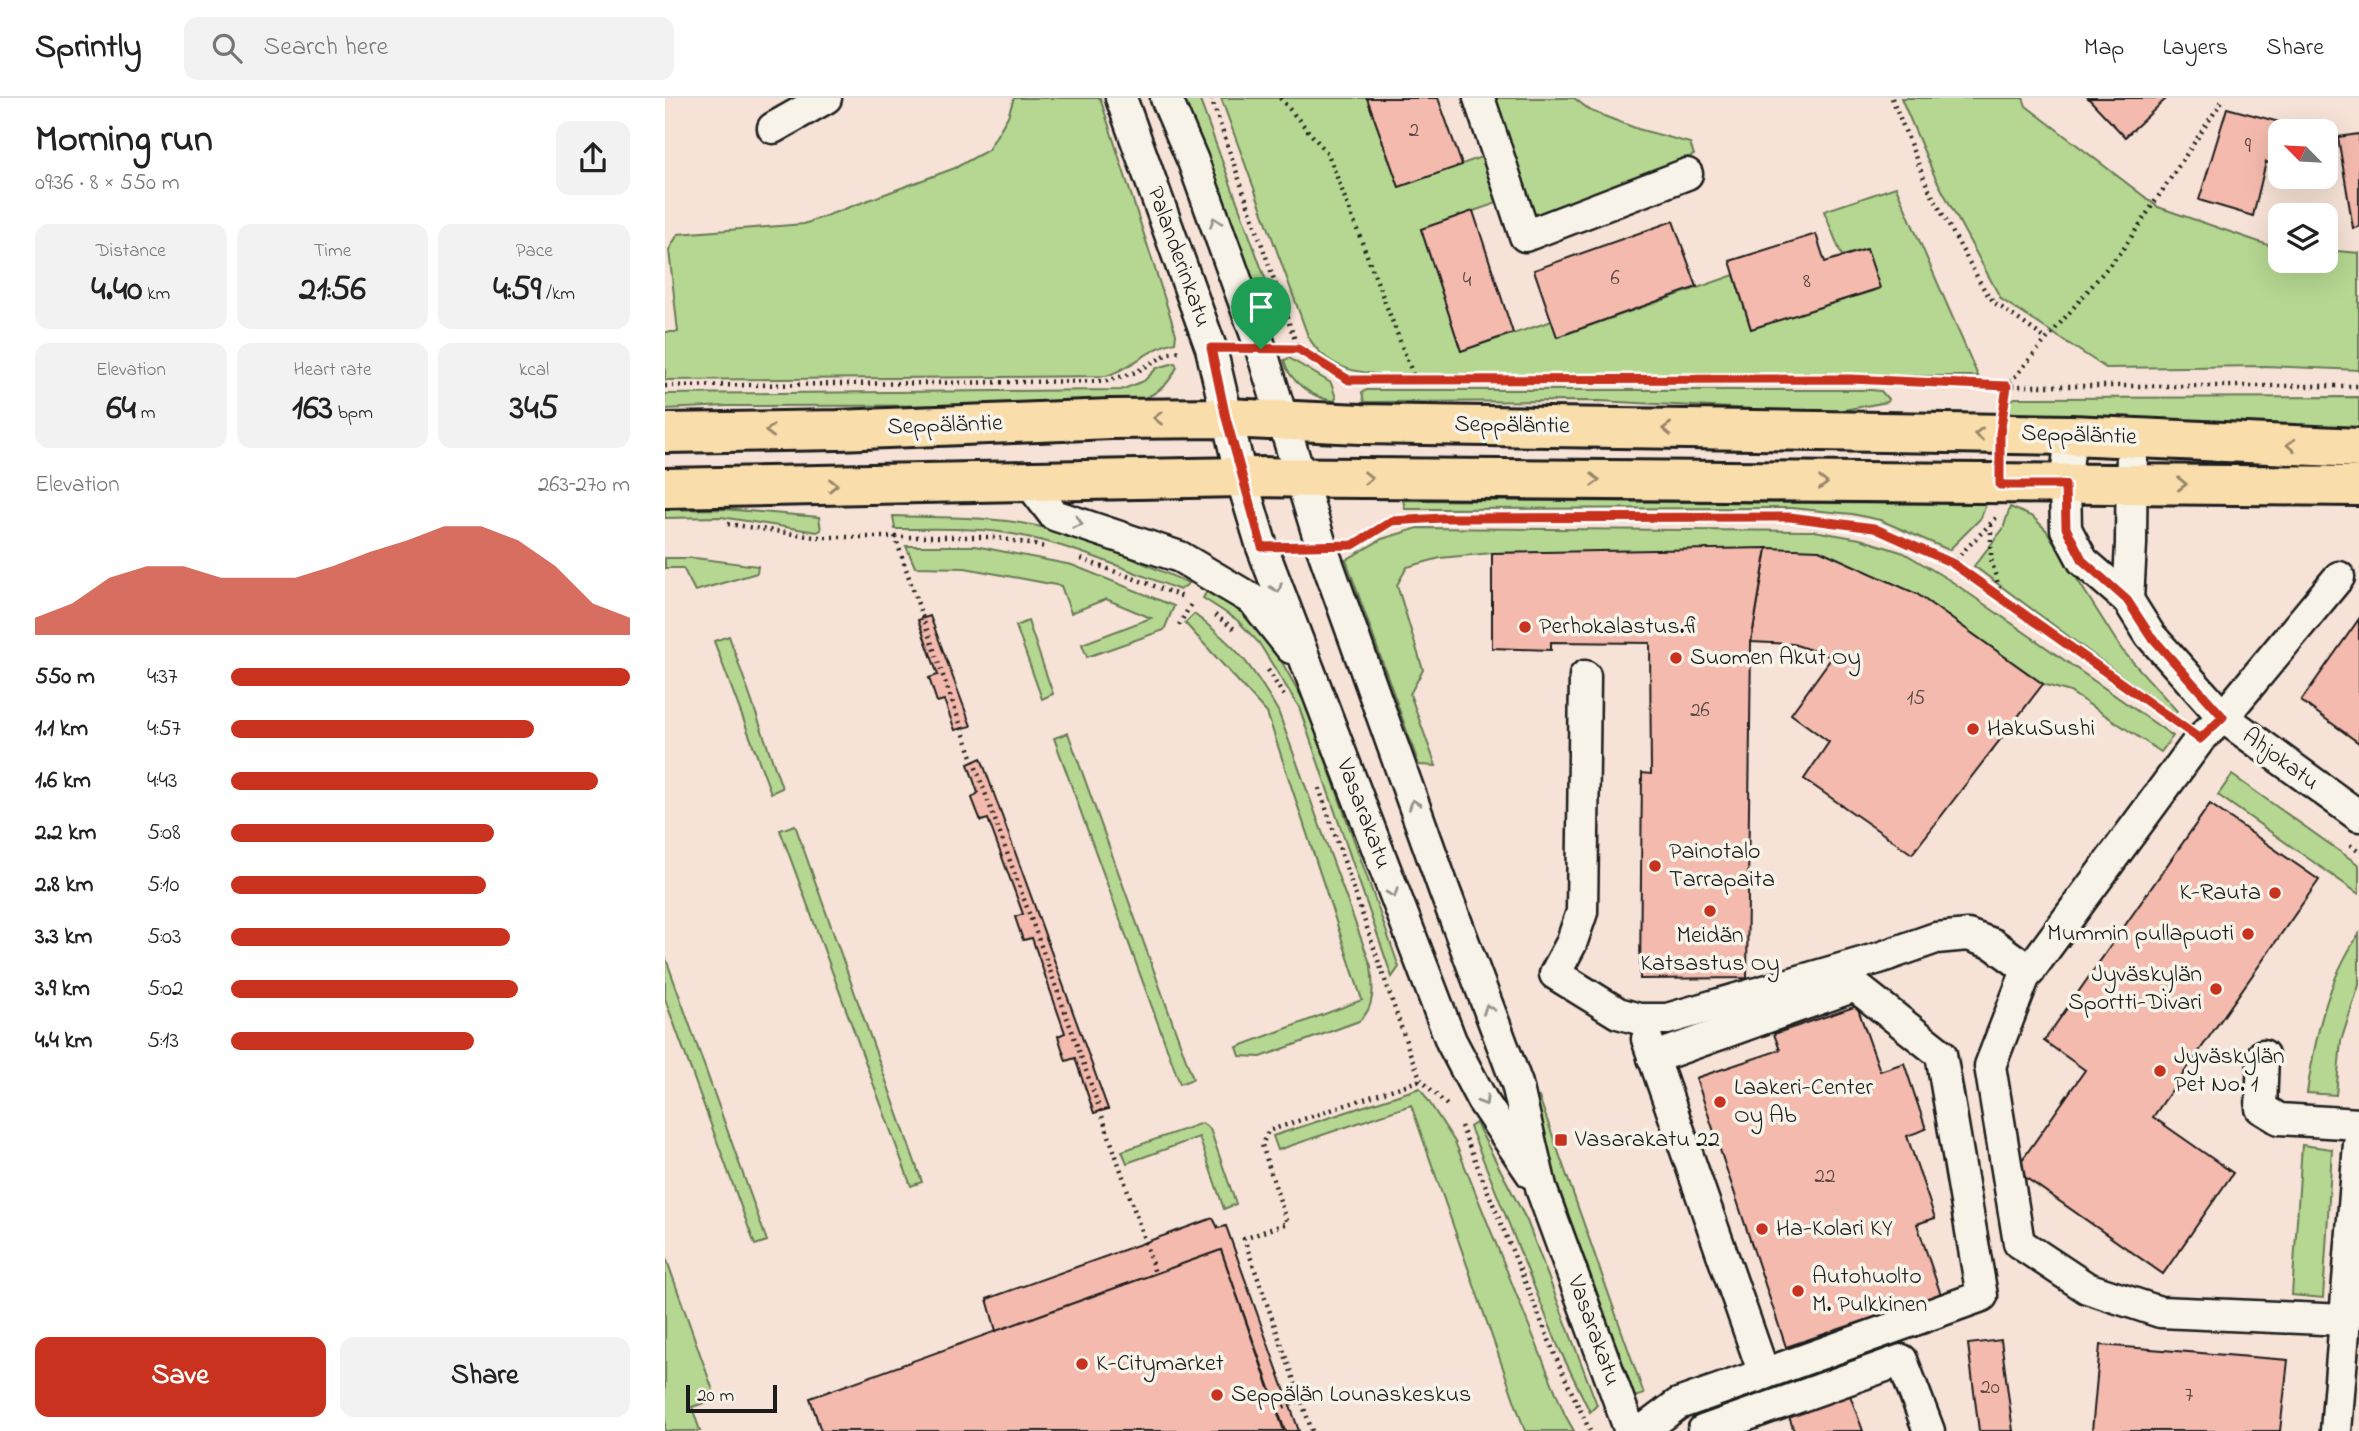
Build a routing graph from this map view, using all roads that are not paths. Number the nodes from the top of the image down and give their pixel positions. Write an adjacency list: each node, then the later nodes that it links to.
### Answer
1 (826, 98): 5 (street)
2 (1121, 98): 7 (street, Palanderinkatu)
3 (1166, 98): 8 (street, Palanderinkatu, one-way to 3)
4 (1479, 98): 6 (street)
5 (773, 128)
6 (1687, 174)
7 (1226, 418): 8 (main road, Seppäläntie); 9 (main road, Seppäläntie, one-way to 9); 13 (street, Vasarakatu)
8 (1282, 421): 10 (main road, Seppäläntie, one-way to 8); 14 (street, Vasarakatu)
9 (665, 433)
10 (2071, 435): 11 (main road, Seppäläntie); 17 (street, Ahjokatu)
11 (2132, 437): 12 (main road, Seppäläntie, one-way to 11); 16 (street)
12 (2359, 448)
13 (1241, 477): 14 (main road, Seppäläntie); 15 (main road, Seppäläntie); 22 (street, Vasarakatu, one-way to 22)
14 (1299, 477): 17 (main road, Seppäläntie, one-way to 17); 32 (street, Vasarakatu, one-way to 14)
15 (1028, 481): 19 (main road, Seppäläntie, one-way to 15); 22 (street, one-way to 22)
16 (2132, 484): 17 (main road, Seppäläntie); 18 (main road, Seppäläntie, one-way to 18); 21 (street)
17 (2065, 485): 21 (street, Ahjokatu)
18 (2359, 486)
19 (665, 488)
20 (2339, 577): 24 (street)
21 (2127, 600): 24 (street, Ahjokatu)
22 (1307, 668): 32 (street, Vasarakatu, one-way to 32)
23 (1585, 676): 27 (street)
24 (2223, 717): 25 (street, Ahjokatu); 26 (street)
25 (2359, 816)
26 (2030, 971): 27 (street); 33 (street)
27 (1639, 1019): 29 (street)
28 (2263, 1055): 30 (street)
29 (1653, 1058): 34 (street); 34 (street)
30 (2359, 1124)
31 (2359, 1144): 33 (street)
32 (1542, 1191): 36 (street, Vasarakatu)
33 (2345, 1320): 35 (street)
34 (1764, 1374): 37 (street)
35 (2349, 1392): 40 (street)
36 (1630, 1431)
37 (1642, 1431)
38 (1703, 1431): 39 (street)
39 (1929, 1431)
40 (2336, 1431)

